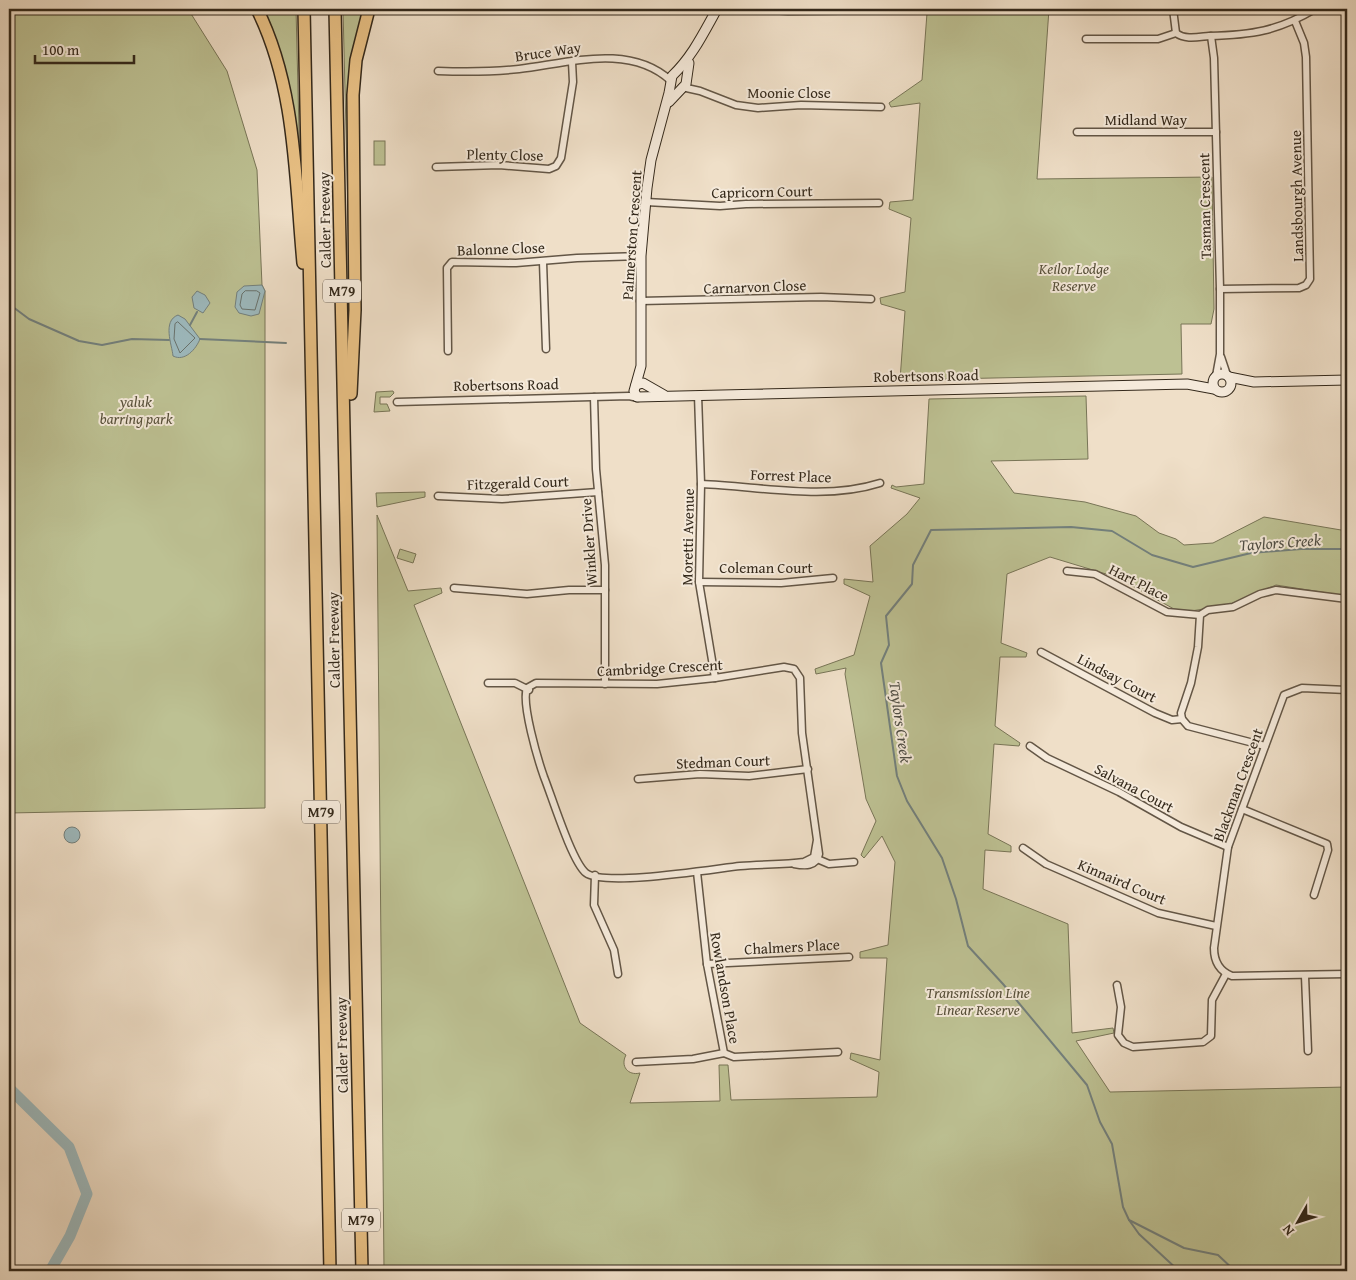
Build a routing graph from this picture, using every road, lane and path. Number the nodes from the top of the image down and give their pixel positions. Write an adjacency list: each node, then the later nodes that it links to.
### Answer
1 (257, 9): 33 (highway)
2 (304, 9): 33 (highway, Calder Freeway / M79)
3 (335, 9): 54 (highway, Calder Freeway / M79)
4 (369, 9): 54 (highway)
5 (717, 9): 17 (street)
6 (756, 9): 9 (street)
7 (1173, 9): 11 (street)
8 (1315, 9): 10 (street)
9 (892, 10)
10 (1295, 21): 12 (street); 28 (street, Landsbourgh Avenue)
11 (1176, 33): 12 (street); 13 (street)
12 (1214, 36): 22 (street, Tasman Crescent)
13 (1086, 40)
14 (572, 62): 15 (street, Bruce Way); 16 (street, Bruce Way); 23 (street, Plenty Close)
15 (438, 71)
16 (659, 71): 17 (street, Bruce Way); 18 (street, Bruce Way)
17 (681, 75): 18 (street); 18 (street); 19 (street, Moonie Close)
18 (676, 85): 19 (street, Moonie Close); 24 (street, Palmerston Crescent)
19 (700, 91): 20 (street, Moonie Close)
20 (881, 107)
21 (1077, 132): 22 (street, Midland Way)
22 (1216, 132): 28 (street, Tasman Crescent)
23 (436, 167)
24 (646, 202): 25 (street, Capricorn Court); 26 (street, Palmerston Crescent)
25 (879, 202)
26 (641, 256): 27 (street, Balonne Close); 30 (street, Palmerston Crescent)
27 (543, 262): 31 (street); 32 (street, Balonne Close)
28 (1220, 288): 34 (street, Tasman Crescent)
29 (871, 299): 30 (street, Carnarvon Close)
30 (640, 302): 40 (street, Palmerston Crescent)
31 (546, 349)
32 (448, 351)
33 (311, 354): 92 (highway, Calder Freeway / M79)
34 (1220, 354): 35 (street, Tasman Crescent); 36 (street, Tasman Crescent)
35 (1215, 376): 36 (street); 39 (street, Robertsons Road); 42 (street)
36 (1228, 376): 38 (street); 41 (street)
37 (1347, 380): 38 (street)
38 (1254, 382): 41 (street)
39 (1186, 384): 42 (street, Robertsons Road); 44 (street, Robertsons Road)
40 (641, 386): 43 (street, Robertsons Road); 46 (street); 47 (street, Palmerston Crescent); 47 (street)
41 (1229, 388): 42 (street)
42 (1214, 389)
43 (666, 395): 44 (street, Robertsons Road); 47 (street, Robertsons Road)
44 (698, 395): 50 (street, Moretti Avenue)
45 (594, 397): 46 (street, Robertsons Road); 48 (street, Robertsons Road); 51 (street, Winkler Drive)
46 (616, 397): 47 (street, Robertsons Road)
47 (643, 398)
48 (397, 402)
49 (880, 483): 50 (street, Forrest Place)
50 (701, 484): 56 (street, Moretti Avenue)
51 (598, 492): 52 (street, Fitzgerald Court); 58 (street, Winkler Drive)
52 (438, 496)
53 (1067, 571): 60 (street, Hart Place)
54 (348, 573): 93 (highway, Calder Freeway / M79)
55 (833, 578): 56 (street, Coleman Court)
56 (699, 582): 62 (street, Moretti Avenue)
57 (454, 588): 58 (street)
58 (606, 590): 64 (street, Winkler Drive)
59 (1347, 600): 60 (street)
60 (1200, 615): 67 (street)
61 (1041, 652): 67 (street, Lindsay Court)
62 (714, 678): 64 (street, Cambridge Crescent); 70 (street, Cambridge Crescent)
63 (488, 683): 65 (street)
64 (605, 684): 65 (street, Cambridge Crescent)
65 (529, 690): 78 (street)
66 (1347, 690): 69 (street, Blackman Crescent)
67 (1182, 719): 69 (street, Lindsay Court)
68 (1030, 746): 73 (street, Salvana Court)
69 (1265, 746): 72 (street, Blackman Crescent)
70 (808, 769): 71 (street, Stedman Court); 75 (street, Cambridge Crescent)
71 (638, 778)
72 (1242, 809): 73 (street, Blackman Crescent); 79 (street)
73 (1228, 847): 80 (street, Blackman Crescent)
74 (1023, 848): 80 (street, Kinnaird Court)
75 (816, 858): 76 (street); 77 (street)
76 (854, 862)
77 (697, 872): 78 (street); 82 (street, Rowlandson Place)
78 (595, 875): 83 (street)
79 (1314, 894)
80 (1216, 926): 84 (street, Blackman Crescent)
81 (849, 957): 82 (street, Chalmers Place)
82 (707, 964): 90 (street, Rowlandson Place)
83 (618, 974)
84 (1226, 974): 86 (street); 87 (street)
85 (1347, 974): 86 (street)
86 (1305, 976): 88 (street)
87 (1117, 984)
88 (1308, 1051)
89 (838, 1052): 90 (street, Rowlandson Place)
90 (724, 1053): 91 (street)
91 (636, 1062)
92 (330, 1271)
93 (362, 1271)

